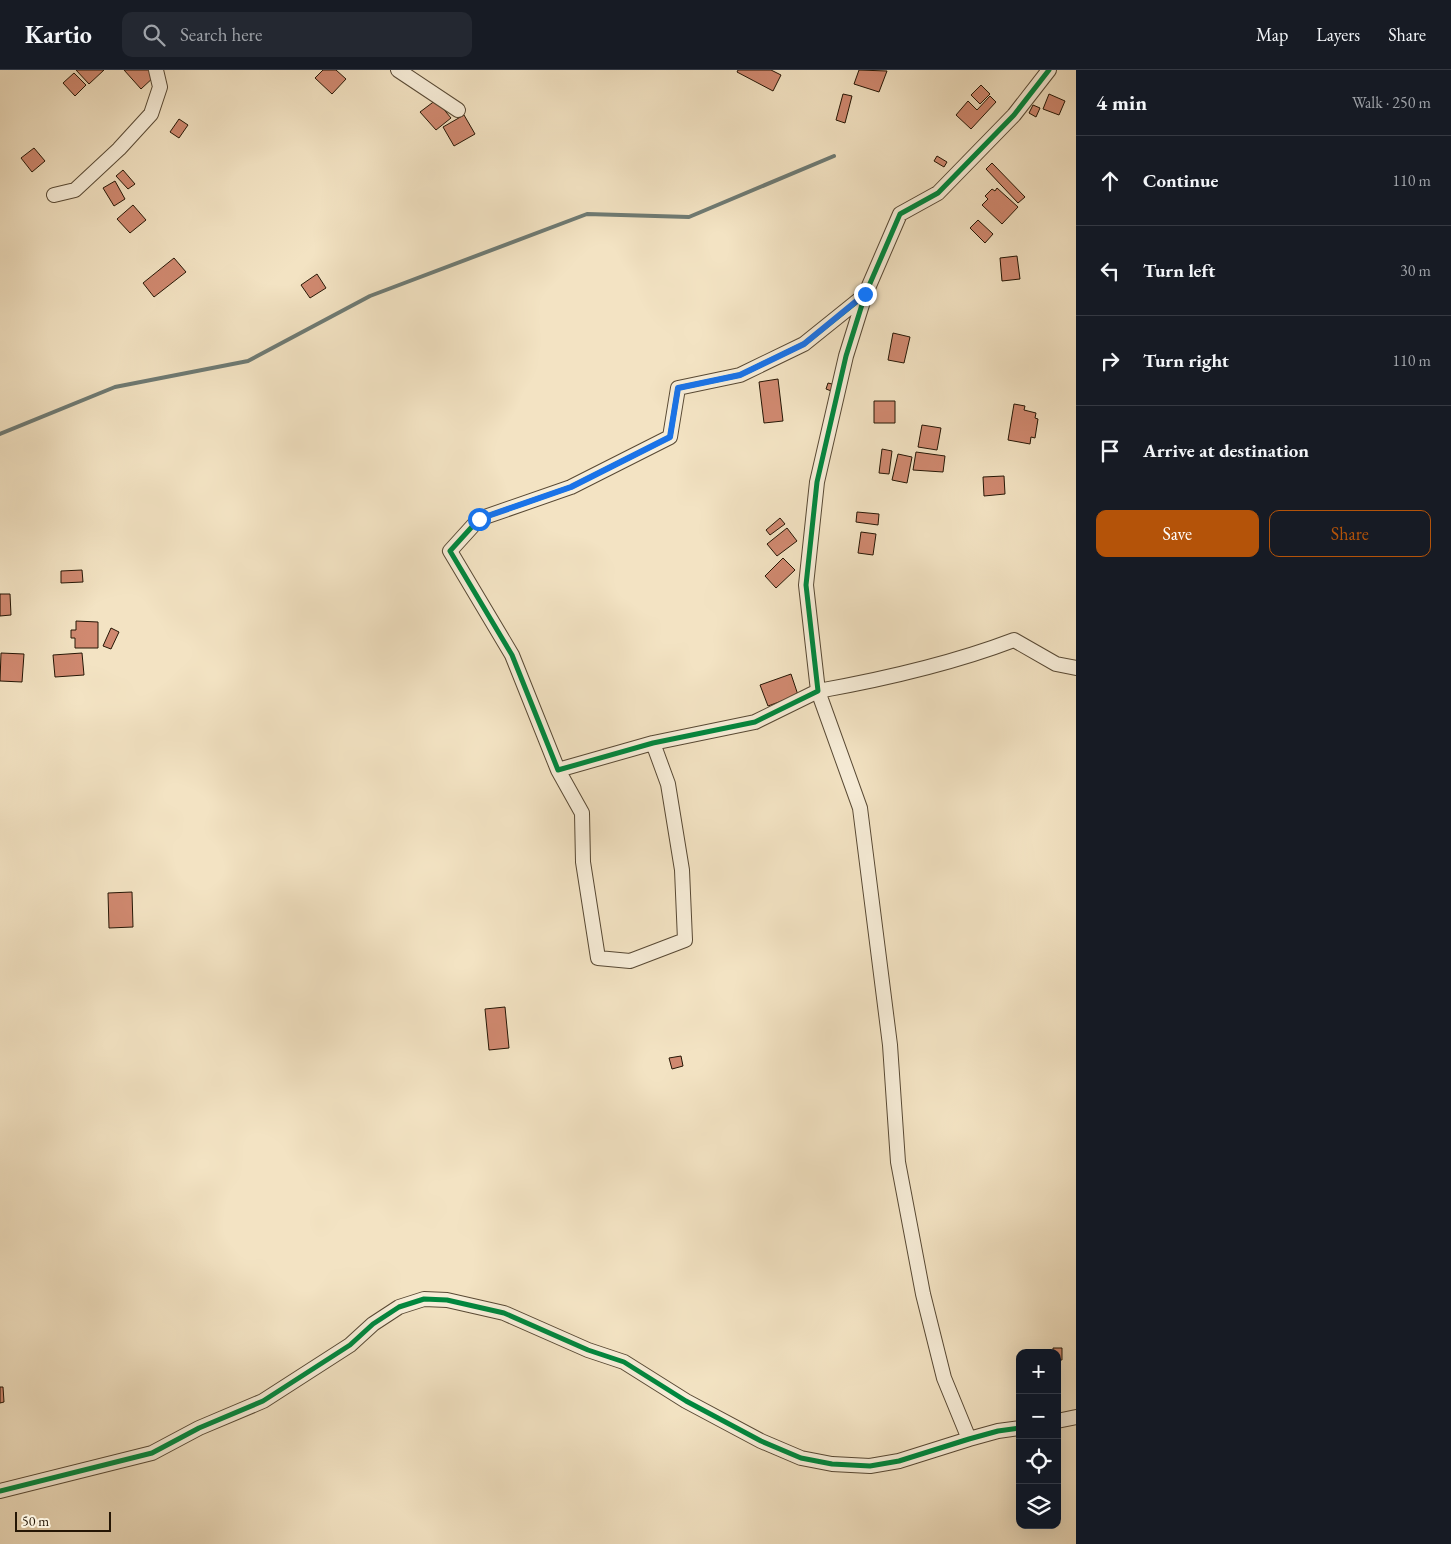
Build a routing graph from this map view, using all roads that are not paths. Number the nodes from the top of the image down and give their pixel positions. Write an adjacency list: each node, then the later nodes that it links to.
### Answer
1 (156, 70): 5 (street)
2 (398, 70): 4 (street)
3 (1049, 70): 6 (street)
4 (458, 110)
5 (54, 195)
6 (865, 294): 8 (street); 10 (street)
7 (1076, 668): 8 (street)
8 (818, 692): 9 (street); 14 (street)
9 (653, 743): 10 (street); 10 (street)
10 (558, 770)
11 (1076, 1418): 12 (street)
12 (1061, 1420)
13 (1016, 1429): 14 (street)
14 (969, 1439): 15 (street)
15 (0, 1491)

